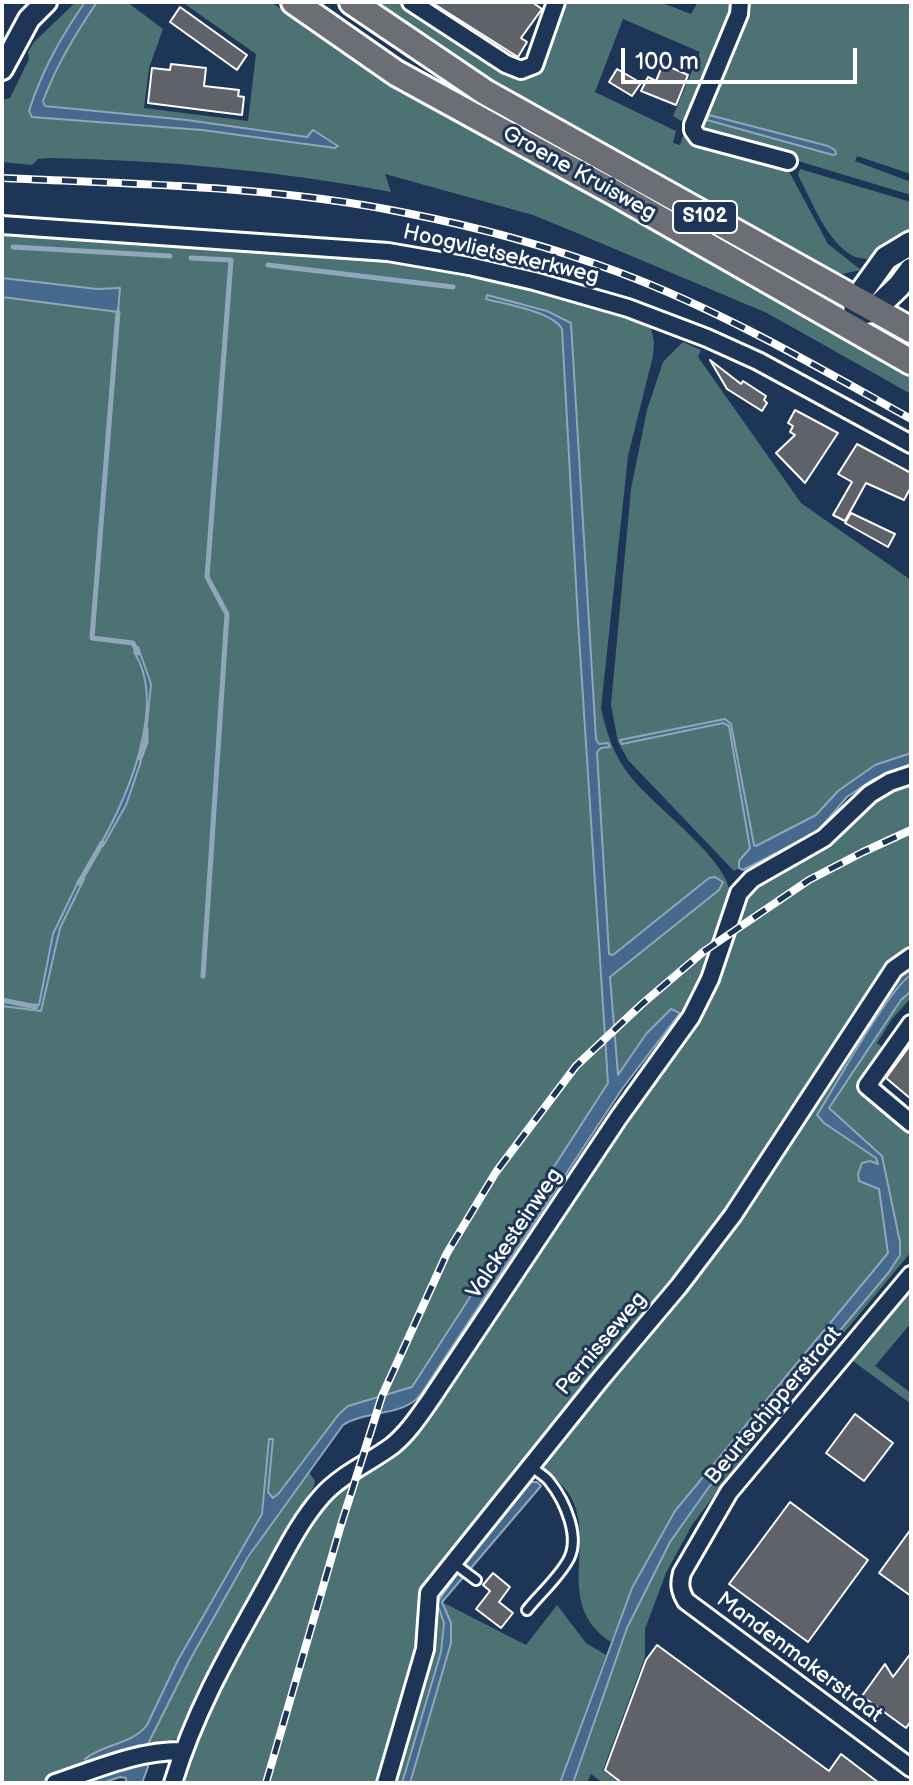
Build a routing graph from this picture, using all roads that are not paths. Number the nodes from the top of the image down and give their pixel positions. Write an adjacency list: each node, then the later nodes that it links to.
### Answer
1 (46, 2): 7 (street)
2 (294, 2): 13 (main road, Groene Kruisweg / S102)
3 (352, 2): 13 (main road, Groene Kruisweg / S102)
4 (411, 2): 5 (street)
5 (556, 2)
6 (739, 8): 9 (street)
7 (31, 11): 8 (street)
8 (2, 69)
9 (788, 161)
10 (2, 225): 17 (street, Hoogvlietsekerkweg)
11 (911, 243): 13 (main road)
12 (905, 278): 13 (main road); 14 (main road)
13 (860, 314): 15 (main road, Groene Kruisweg / S102); 16 (main road, Groene Kruisweg / S102)
14 (911, 319)
15 (911, 330)
16 (911, 362)
17 (911, 444)
18 (911, 775): 28 (street, Valckesteinweg)
19 (911, 957): 23 (street, Pernisseweg)
20 (911, 1024): 21 (street)
21 (911, 1123)
22 (911, 1275): 25 (street, Beurtschipperstraat)
23 (530, 1466): 24 (street, Pernisseweg); 27 (lane)
24 (455, 1564): 26 (lane); 32 (street, Pernisseweg)
25 (682, 1573): 29 (street, Mandenmakerstraat)
26 (472, 1577)
27 (527, 1610)
28 (183, 1751): 30 (street); 31 (street, Valckesteinweg)
29 (911, 1768)
30 (55, 1783)
31 (173, 1783)
32 (386, 1783)

